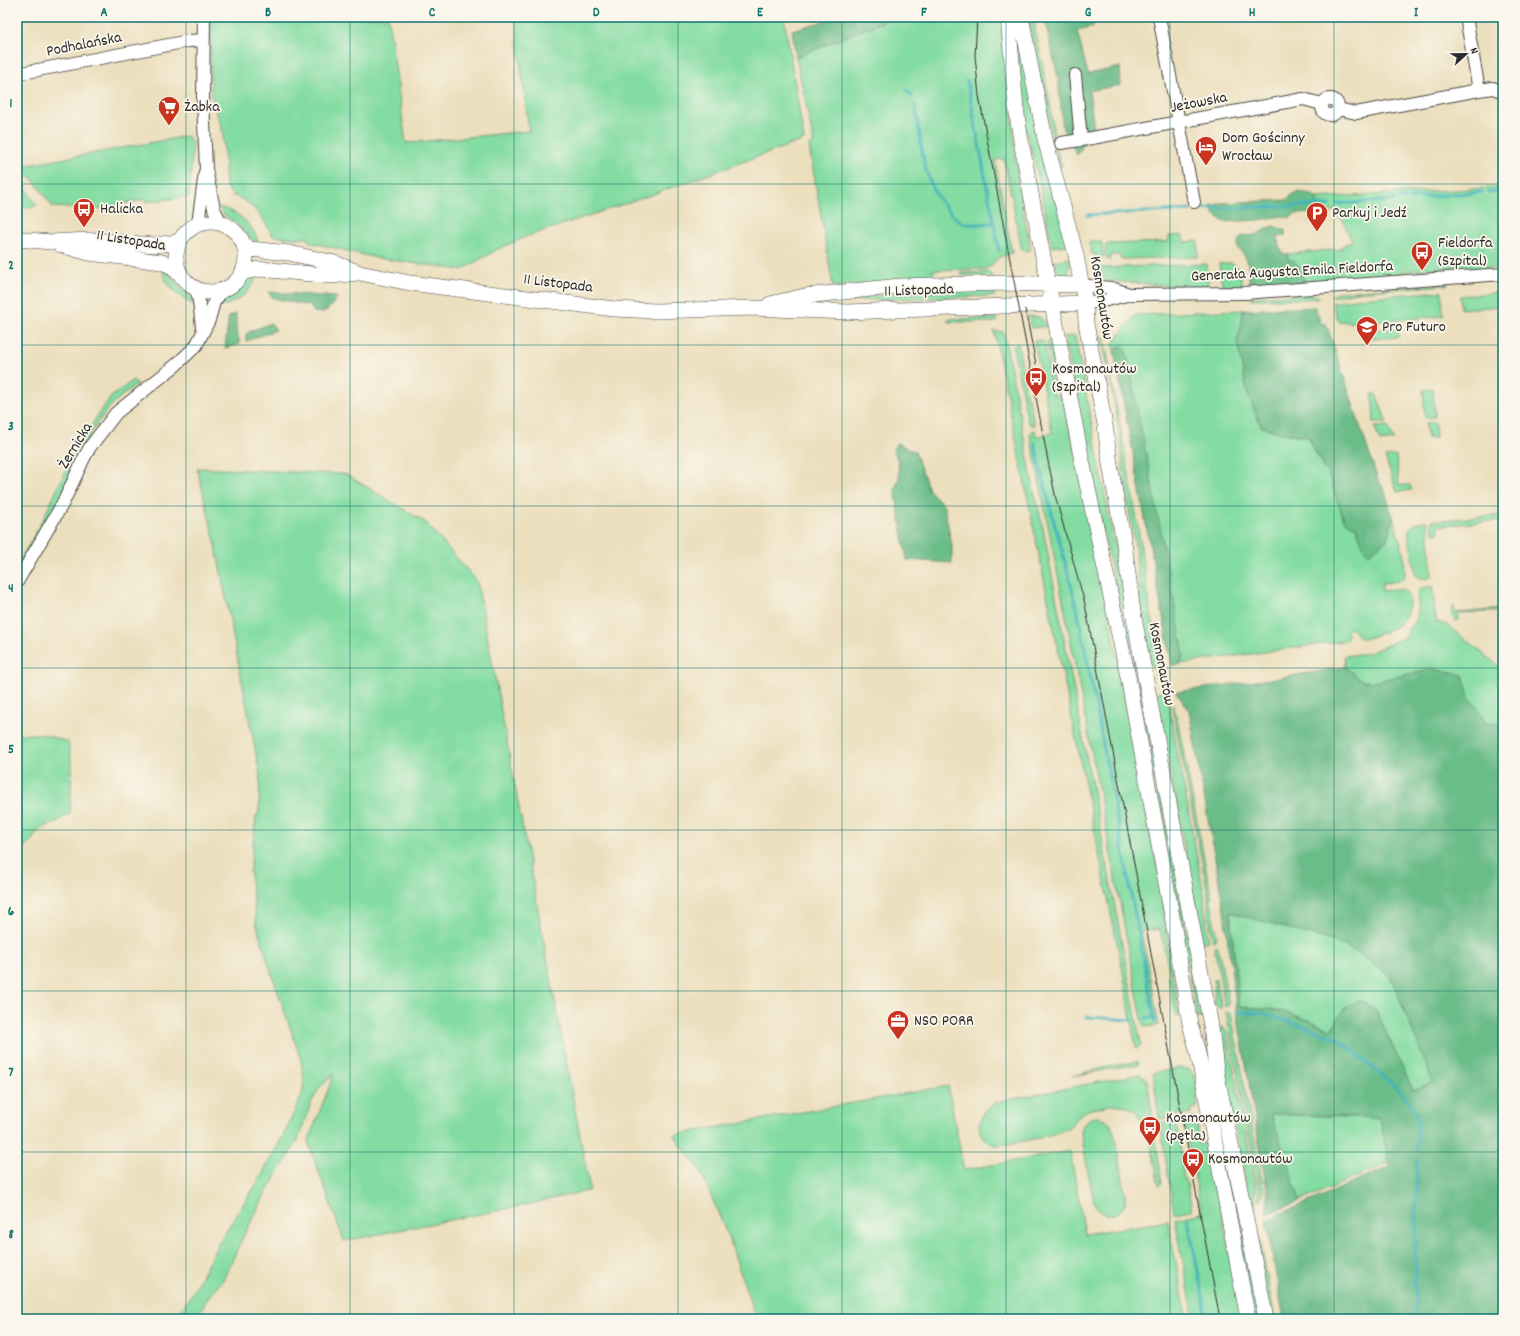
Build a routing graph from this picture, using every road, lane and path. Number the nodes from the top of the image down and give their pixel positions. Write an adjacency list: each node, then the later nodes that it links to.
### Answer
1 (204, 17): 6 (street)
2 (1008, 17): 26 (main road)
3 (1021, 17): 27 (main road, Kosmonautów)
4 (1159, 17): 11 (street)
5 (1466, 17): 9 (street)
6 (203, 40): 7 (street, Podhalańska); 14 (street)
7 (17, 74)
8 (1075, 75): 12 (street)
9 (1479, 90): 10 (street, Jeżowska); 11 (street, Jeżowska)
10 (1503, 92)
11 (1179, 123): 12 (street, Jeżowska); 15 (street)
12 (1081, 140): 13 (street, Jeżowska)
13 (1061, 143)
14 (206, 169): 16 (street); 17 (street)
15 (1194, 202)
16 (221, 223): 17 (main road); 21 (main road)
17 (198, 224): 20 (main road)
18 (17, 239): 19 (main road, 11 Listopada)
19 (51, 242): 20 (main road, 11 Listopada); 25 (main road, 11 Listopada)
20 (178, 242): 25 (main road)
21 (244, 245): 22 (main road); 23 (main road, 11 Listopada)
22 (242, 272): 23 (main road, 11 Listopada); 29 (main road)
23 (360, 273): 33 (main road, 11 Listopada)
24 (1503, 274): 30 (street, Generała Augusta Emila Fieldorfa)
25 (180, 275): 28 (main road)
26 (1048, 284): 27 (main road, 11 Listopada); 32 (main road); 33 (main road, 11 Listopada)
27 (1081, 285): 30 (street, Generała Augusta Emila Fieldorfa); 31 (main road, Kosmonautów)
28 (196, 289): 29 (main road); 34 (street)
29 (223, 290): 34 (street)
30 (1131, 294): 31 (street, Generała Augusta Emila Fieldorfa)
31 (1085, 303): 32 (main road, 11 Listopada); 37 (main road, Kosmonautów)
32 (1052, 305): 33 (main road, 11 Listopada); 36 (main road)
33 (754, 308)
34 (203, 332): 35 (street, Żernicka)
35 (17, 582)
36 (1248, 1319)
37 (1266, 1319)

